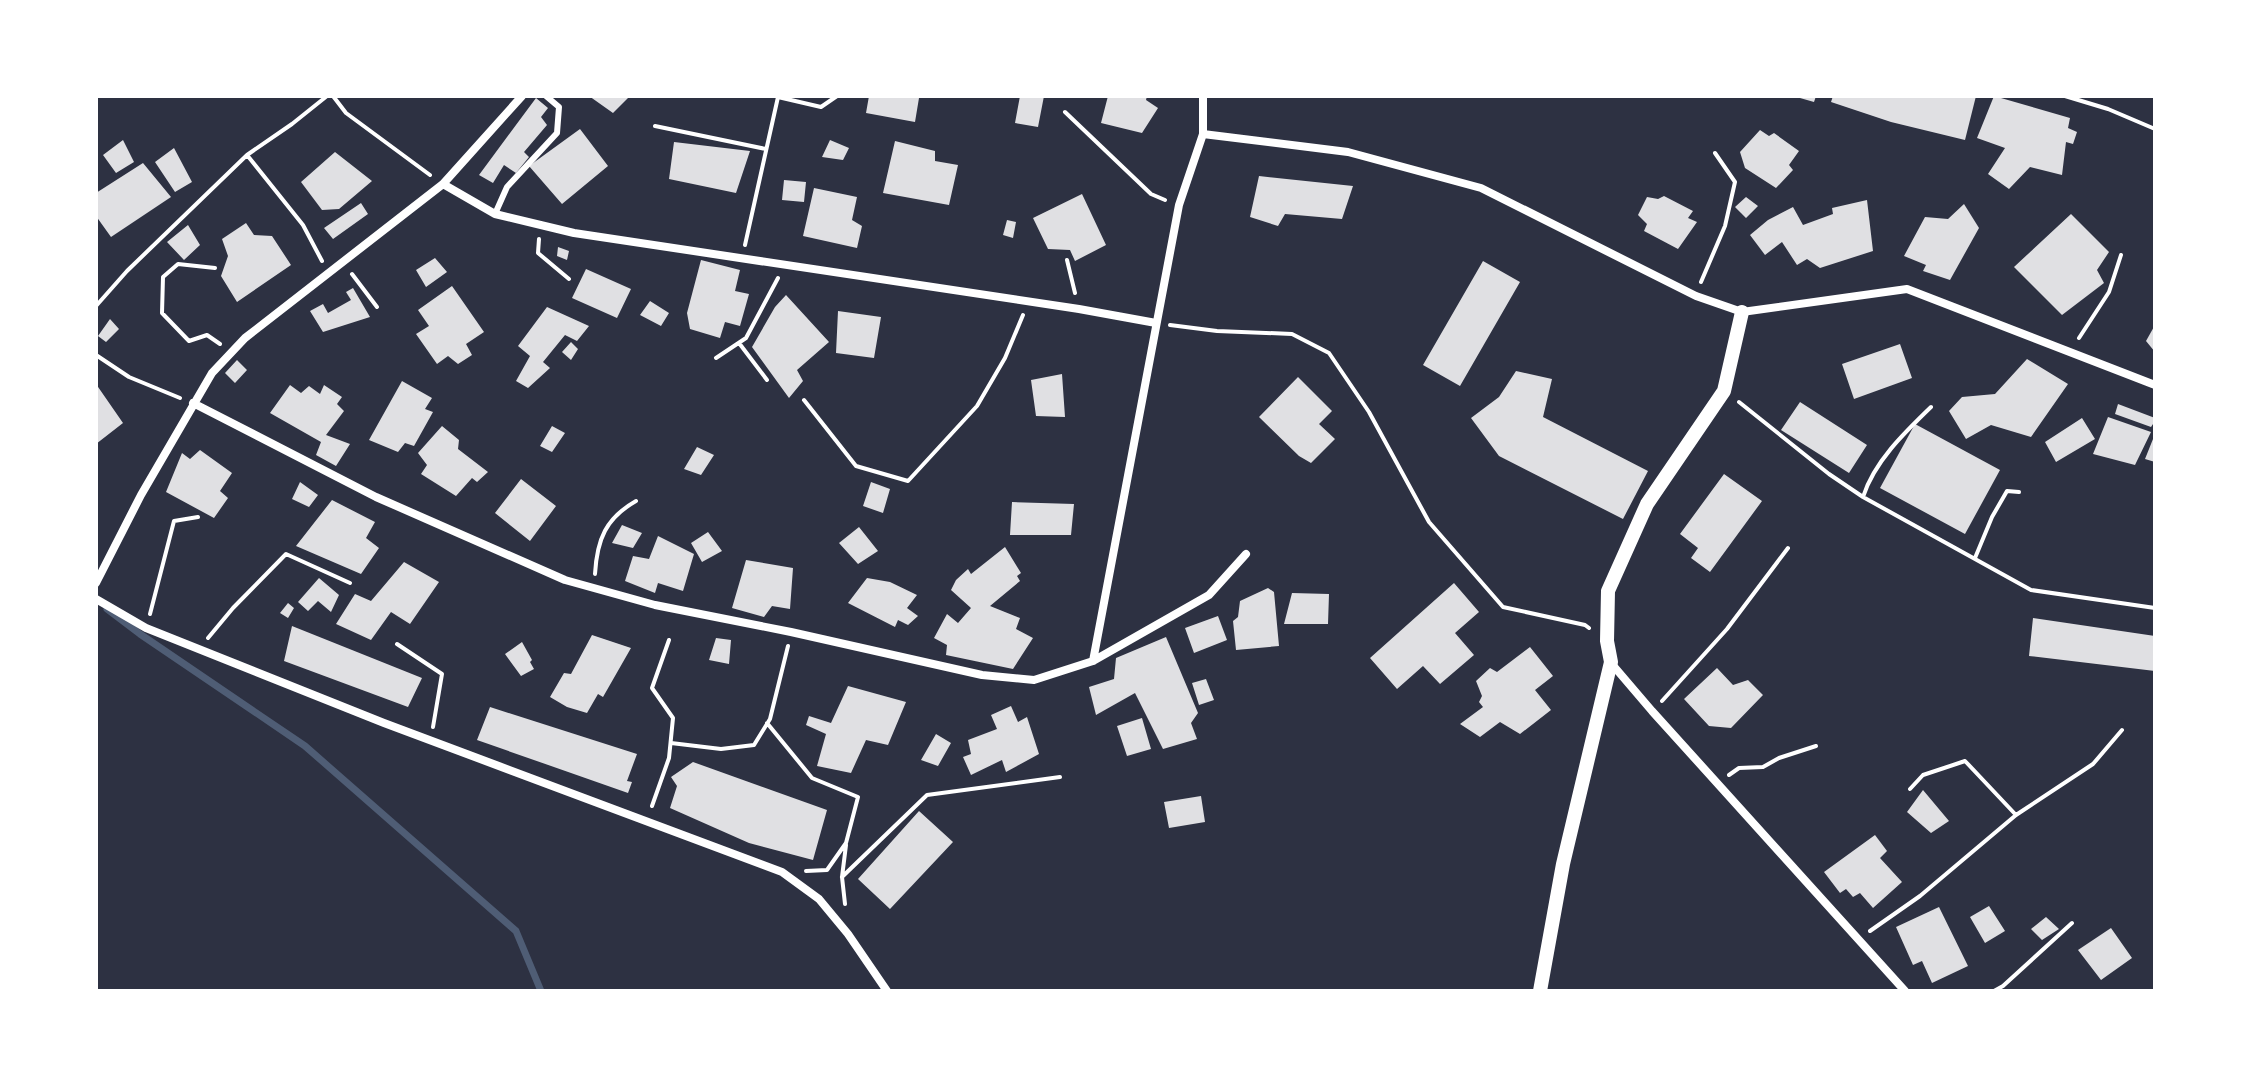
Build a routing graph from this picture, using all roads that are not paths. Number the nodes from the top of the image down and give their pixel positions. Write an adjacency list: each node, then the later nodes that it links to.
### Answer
1 (522, 96): 5 (street)
2 (546, 96): 6 (lane)
3 (1203, 96): 4 (street)
4 (1203, 134): 7 (street); 8 (street)
5 (443, 184): 6 (street); 10 (street)
6 (495, 214): 8 (street)
7 (1742, 312): 9 (street); 15 (street)
8 (1156, 323): 14 (street)
9 (2155, 385)
10 (193, 403): 12 (street); 14 (street)
11 (1246, 554): 14 (street)
12 (96, 583)
13 (96, 599): 16 (street)
14 (1093, 661)
15 (1611, 662): 17 (street); 18 (street)
16 (887, 991)
17 (1540, 991)
18 (1905, 991)

